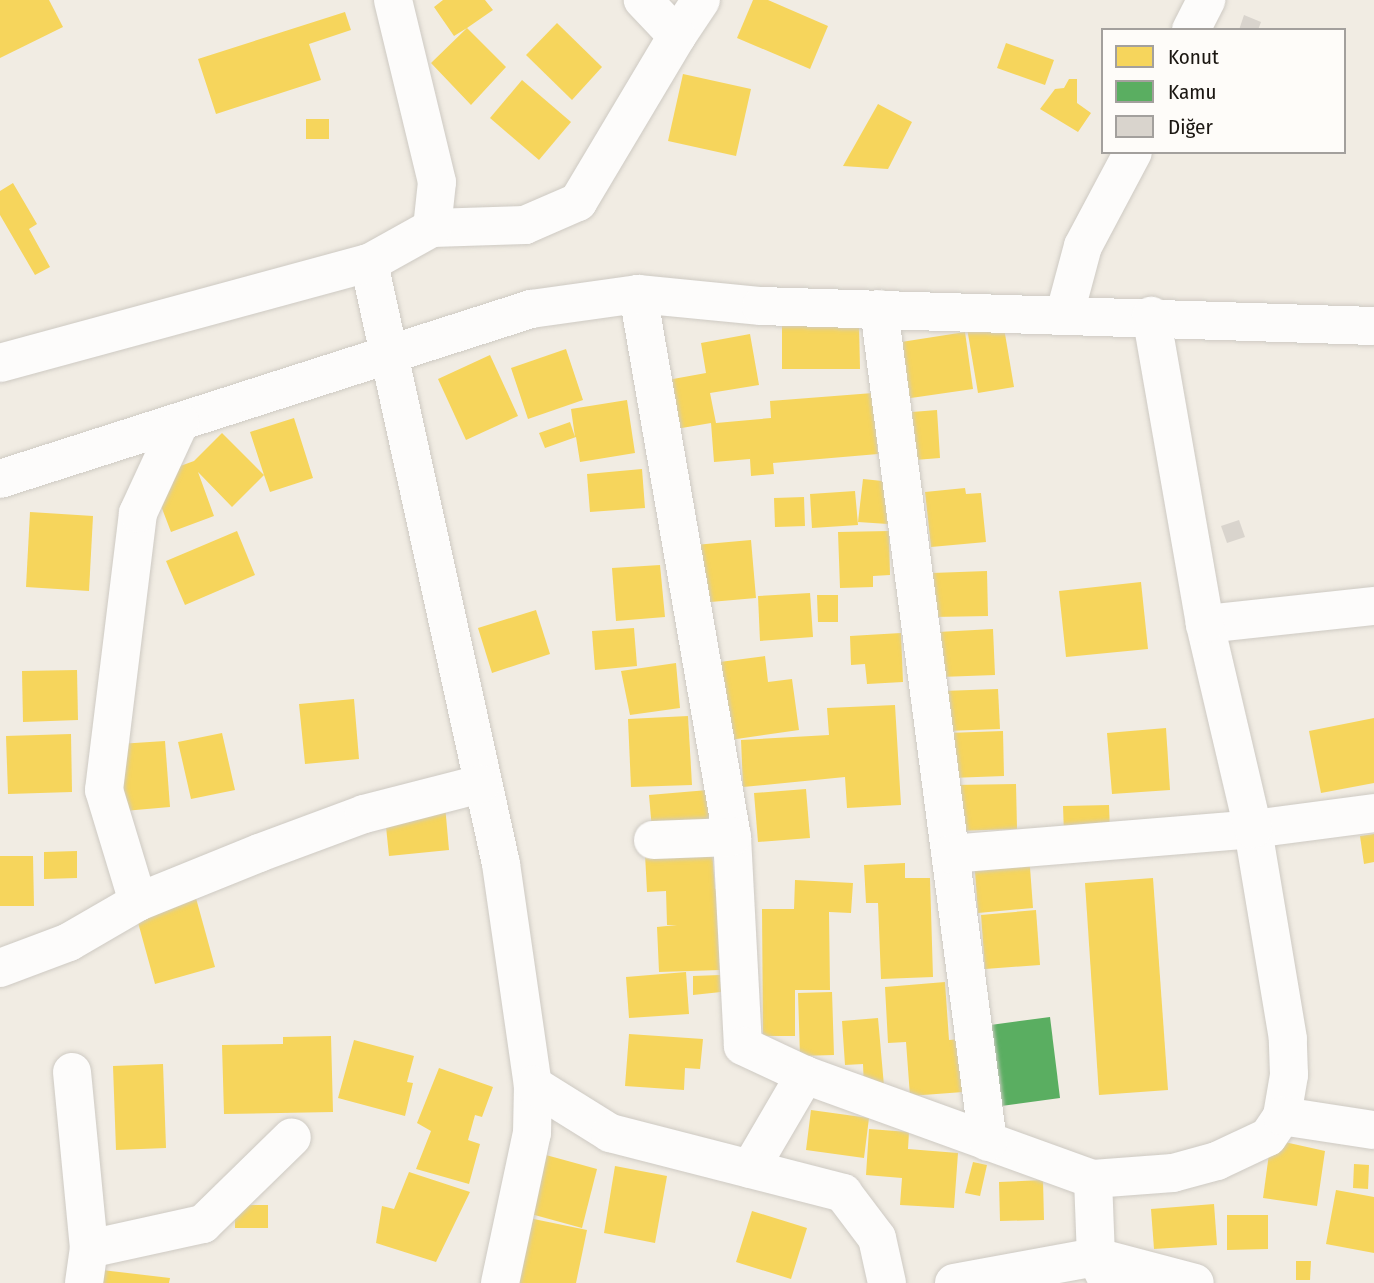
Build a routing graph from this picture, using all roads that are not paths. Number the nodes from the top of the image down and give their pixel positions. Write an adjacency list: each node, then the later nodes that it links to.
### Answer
1 (393, 0): 8 (street)
2 (643, 0): 6 (street)
3 (701, 0): 6 (street)
4 (1206, 0): 5 (street)
5 (1192, 28)
6 (677, 36): 8 (street)
7 (1132, 154): 12 (street)
8 (432, 228): 9 (street)
9 (369, 263): 15 (street); 16 (street)
10 (638, 294): 11 (street); 15 (street); 24 (street)
11 (879, 309): 12 (street); 26 (street)
12 (1065, 313): 13 (street)
13 (1151, 316): 14 (street); 20 (street)
14 (1374, 326)
15 (388, 352): 17 (street); 21 (street)
16 (0, 363)
17 (180, 422): 18 (street); 27 (street)
18 (0, 479)
19 (1374, 606): 20 (street)
20 (1205, 624): 23 (street)
21 (481, 784): 27 (street); 31 (street)
22 (1374, 813): 23 (street)
23 (1253, 829): 26 (street); 32 (street)
24 (732, 837): 25 (street); 30 (street)
25 (653, 840)
26 (950, 854): 35 (street)
27 (138, 902): 28 (street)
28 (0, 968)
29 (72, 1072): 38 (street)
30 (805, 1075): 35 (street); 36 (street)
31 (533, 1085): 36 (street); 40 (street)
32 (1282, 1116): 33 (street); 37 (street)
33 (1374, 1130)
34 (292, 1136): 38 (street)
35 (988, 1142): 37 (street)
36 (750, 1169): 41 (street)
37 (1094, 1179): 39 (street)
38 (87, 1266)
39 (1102, 1270): 42 (street); 43 (street)
40 (500, 1283)
41 (887, 1283)
42 (954, 1283)
43 (1195, 1283)

